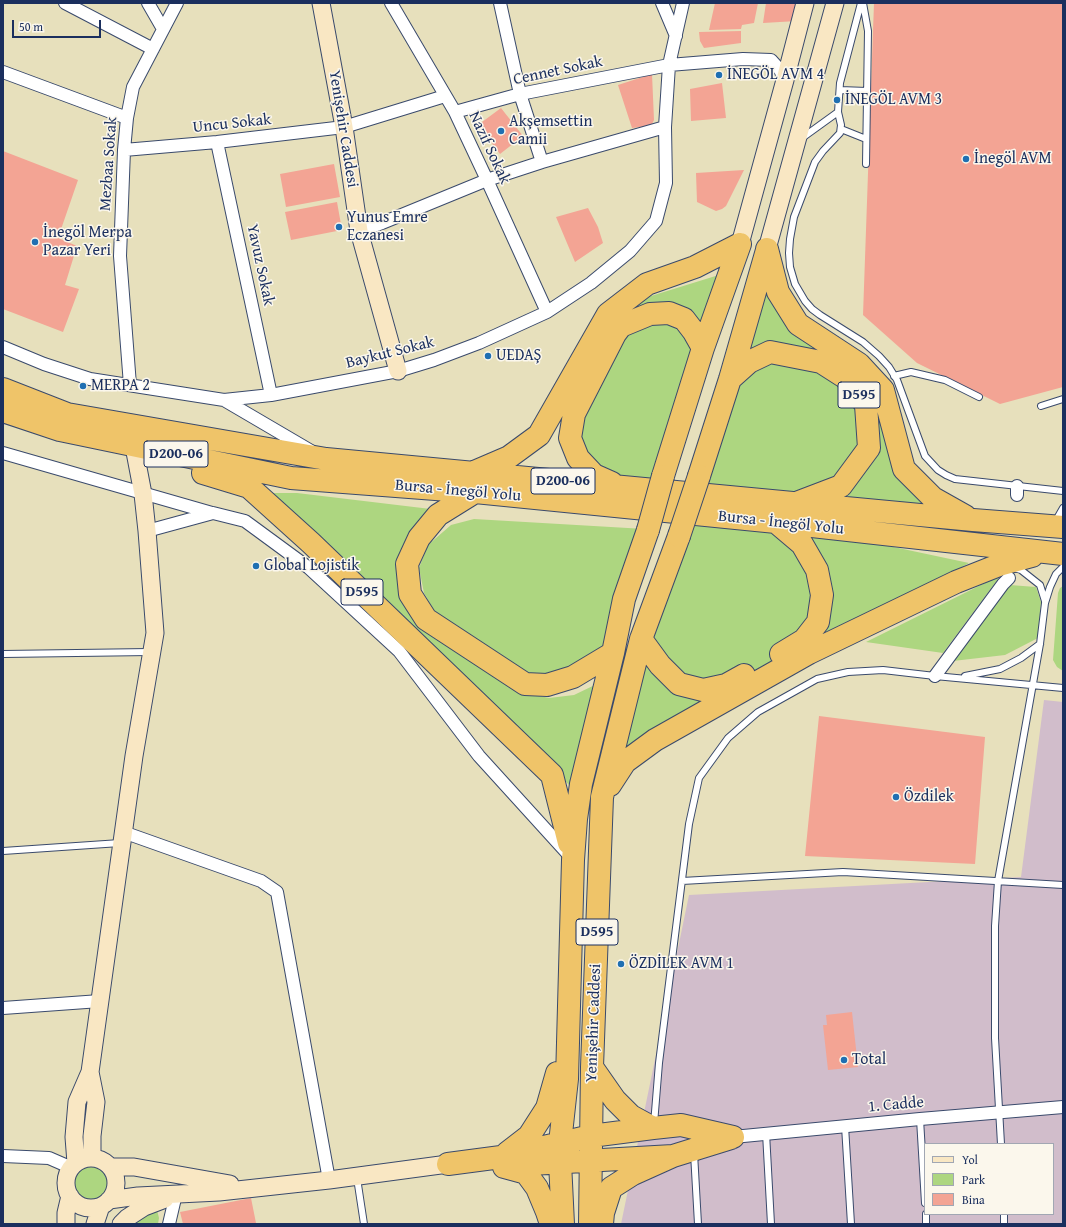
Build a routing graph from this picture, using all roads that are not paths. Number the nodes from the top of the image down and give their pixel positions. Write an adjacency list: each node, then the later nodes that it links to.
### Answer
1 (65, 3): 14 (street)
2 (148, 3): 12 (street)
3 (177, 3): 12 (street, Mezbaa Sokak)
4 (321, 3): 27 (street, Yenişehir Caddesi)
5 (391, 3): 23 (street, Nazif Sokak)
6 (500, 3): 22 (street)
7 (662, 3): 13 (street)
8 (683, 3): 13 (street, Baykut Sokak)
9 (805, 3): 15 (street)
10 (835, 3): 31 (street)
11 (862, 3): 20 (lane); 21 (lane)
12 (163, 29): 14 (street, Mezbaa Sokak)
13 (676, 36): 17 (street, Baykut Sokak)
14 (153, 49): 26 (street, Mezbaa Sokak)
15 (792, 53): 16 (street); 19 (street)
16 (771, 60): 17 (street, Cennet Sokak); 19 (street)
17 (669, 64): 22 (street, Cennet Sokak); 28 (street, Baykut Sokak)
18 (3, 72): 26 (street)
19 (785, 80): 38 (street)
20 (840, 90): 21 (lane); 25 (lane)
21 (867, 91): 30 (lane)
22 (520, 94): 24 (street, Cennet Sokak); 34 (street)
23 (445, 96): 24 (street, Nazif Sokak); 27 (street, Uncu Sokak)
24 (455, 112): 36 (street, Nazif Sokak)
25 (838, 112): 29 (lane); 31 (lane)
26 (127, 118): 33 (street, Mezbaa Sokak)
27 (344, 127): 32 (street, Uncu Sokak); 37 (street, Yenişehir Caddesi)
28 (664, 127): 34 (street); 40 (street, Baykut Sokak)
29 (841, 129): 30 (lane); 44 (lane)
30 (866, 139): 35 (lane)
31 (797, 141): 39 (street)
32 (217, 142): 33 (street, Uncu Sokak); 48 (street, Yavuz Sokak)
33 (124, 150): 46 (street, Mezbaa Sokak)
34 (542, 162): 36 (street)
35 (866, 164)
36 (487, 180): 37 (street); 40 (street, Nazif Sokak)
37 (359, 230): 43 (street, Yenişehir Caddesi)
38 (740, 244): 42 (highway, Yenişehir Caddesi); 58 (highway)
39 (767, 249): 45 (highway); 64 (highway)
40 (546, 312): 43 (street, Baykut Sokak)
41 (3, 347): 46 (street, Baykut Sokak)
42 (703, 348): 59 (highway); 75 (highway, Yenişehir Caddesi, bridge)
43 (398, 371): 48 (street, Baykut Sokak)
44 (894, 376): 49 (lane); 60 (lane)
45 (730, 379): 62 (highway, D595); 72 (highway, D595, bridge)
46 (130, 385): 51 (street, Baykut Sokak)
47 (3, 389): 57 (highway, Bursa - İnegöl Yolu / D200-06)
48 (272, 395): 51 (street, Baykut Sokak)
49 (979, 397)
50 (1063, 399): 52 (lane)
51 (224, 400): 57 (street)
52 (1041, 406)
53 (3, 410): 54 (highway, Bursa - İnegöl Yolu / D200-06)
54 (60, 430): 55 (highway, D595); 58 (highway, Bursa - İnegöl Yolu / D200-06)
55 (135, 452): 61 (street); 84 (highway, D595)
56 (3, 454): 61 (street)
57 (326, 459): 58 (highway, Bursa - İnegöl Yolu / D200-06)
58 (472, 482): 59 (highway, Bursa - İnegöl Yolu / D200-06); 66 (highway, Bursa - İnegöl Yolu / D200-06); 75 (highway)
59 (616, 486): 62 (highway, Bursa - İnegöl Yolu / D200-06)
60 (1063, 491)
61 (142, 494): 63 (street); 67 (street)
62 (794, 503): 64 (highway, Bursa - İnegöl Yolu / D200-06)
63 (212, 513): 67 (street); 84 (street)
64 (974, 520): 65 (highway, Bursa - İnegöl Yolu / D200-06)
65 (1060, 520)
66 (776, 522): 68 (highway, Bursa - İnegöl Yolu / D200-06); 72 (highway)
67 (147, 531): 74 (street)
68 (1057, 564): 69 (lane); 70 (highway); 71 (lane)
69 (1063, 566)
70 (1004, 571): 71 (lane); 77 (street); 81 (highway)
71 (1045, 603): 73 (lane)
72 (641, 639): 81 (highway, D595)
73 (1040, 644): 78 (lane); 79 (lane)
74 (152, 652): 76 (lane); 82 (street)
75 (613, 653): 84 (highway, Yenişehir Caddesi)
76 (3, 654)
77 (934, 676): 78 (lane); 85 (lane)
78 (958, 678): 79 (lane)
79 (1032, 685): 80 (lane); 86 (lane)
80 (1063, 688)
81 (602, 797): 91 (highway, Yenişehir Caddesi / D595)
82 (122, 837): 83 (lane); 88 (street); 111 (street)
83 (3, 851)
84 (574, 860): 90 (highway, Yenişehir Caddesi / D595)
85 (682, 881): 86 (lane); 96 (lane)
86 (998, 881): 87 (lane); 93 (lane)
87 (1063, 885)
88 (100, 1001): 89 (street); 107 (street)
89 (3, 1008)
90 (568, 1013): 102 (highway, Yenişehir Caddesi / D595); 106 (highway)
91 (592, 1067): 96 (highway); 98 (highway, Yenişehir Caddesi / D595)
92 (1063, 1108): 93 (street, 1. Cadde)
93 (999, 1112): 94 (street, 1. Cadde); 100 (lane)
94 (920, 1119): 95 (street, 1. Cadde); 112 (lane)
95 (845, 1126): 97 (street, 1. Cadde); 128 (lane)
96 (653, 1128): 98 (highway); 99 (highway)
97 (766, 1133): 99 (street, 1. Cadde); 127 (lane)
98 (591, 1136): 102 (highway); 105 (highway, Yenişehir Caddesi / D595)
99 (733, 1137): 101 (highway)
100 (1000, 1143)
101 (694, 1150): 104 (highway); 126 (lane)
102 (560, 1152): 105 (highway); 106 (highway); 123 (highway, Yenişehir Caddesi / D595)
103 (3, 1156): 107 (street)
104 (673, 1156): 105 (highway); 125 (highway)
105 (591, 1160): 124 (highway, Yenişehir Caddesi / D595)
106 (501, 1162): 108 (highway); 122 (highway)
107 (80, 1163): 109 (street); 115 (street)
108 (448, 1164): 110 (street)
109 (111, 1168): 113 (street); 116 (street)
110 (357, 1177): 111 (street); 121 (lane)
111 (329, 1180): 113 (street)
112 (924, 1186)
113 (256, 1187): 114 (street)
114 (176, 1194): 116 (street); 119 (street); 120 (street)
115 (70, 1196): 116 (street); 117 (street)
116 (105, 1203): 118 (street)
117 (66, 1224)
118 (95, 1224)
119 (120, 1224)
120 (169, 1224)
121 (364, 1224)
122 (550, 1224)
123 (563, 1224)
124 (590, 1224)
125 (602, 1224)
126 (698, 1224)
127 (772, 1224)
128 (851, 1224)

